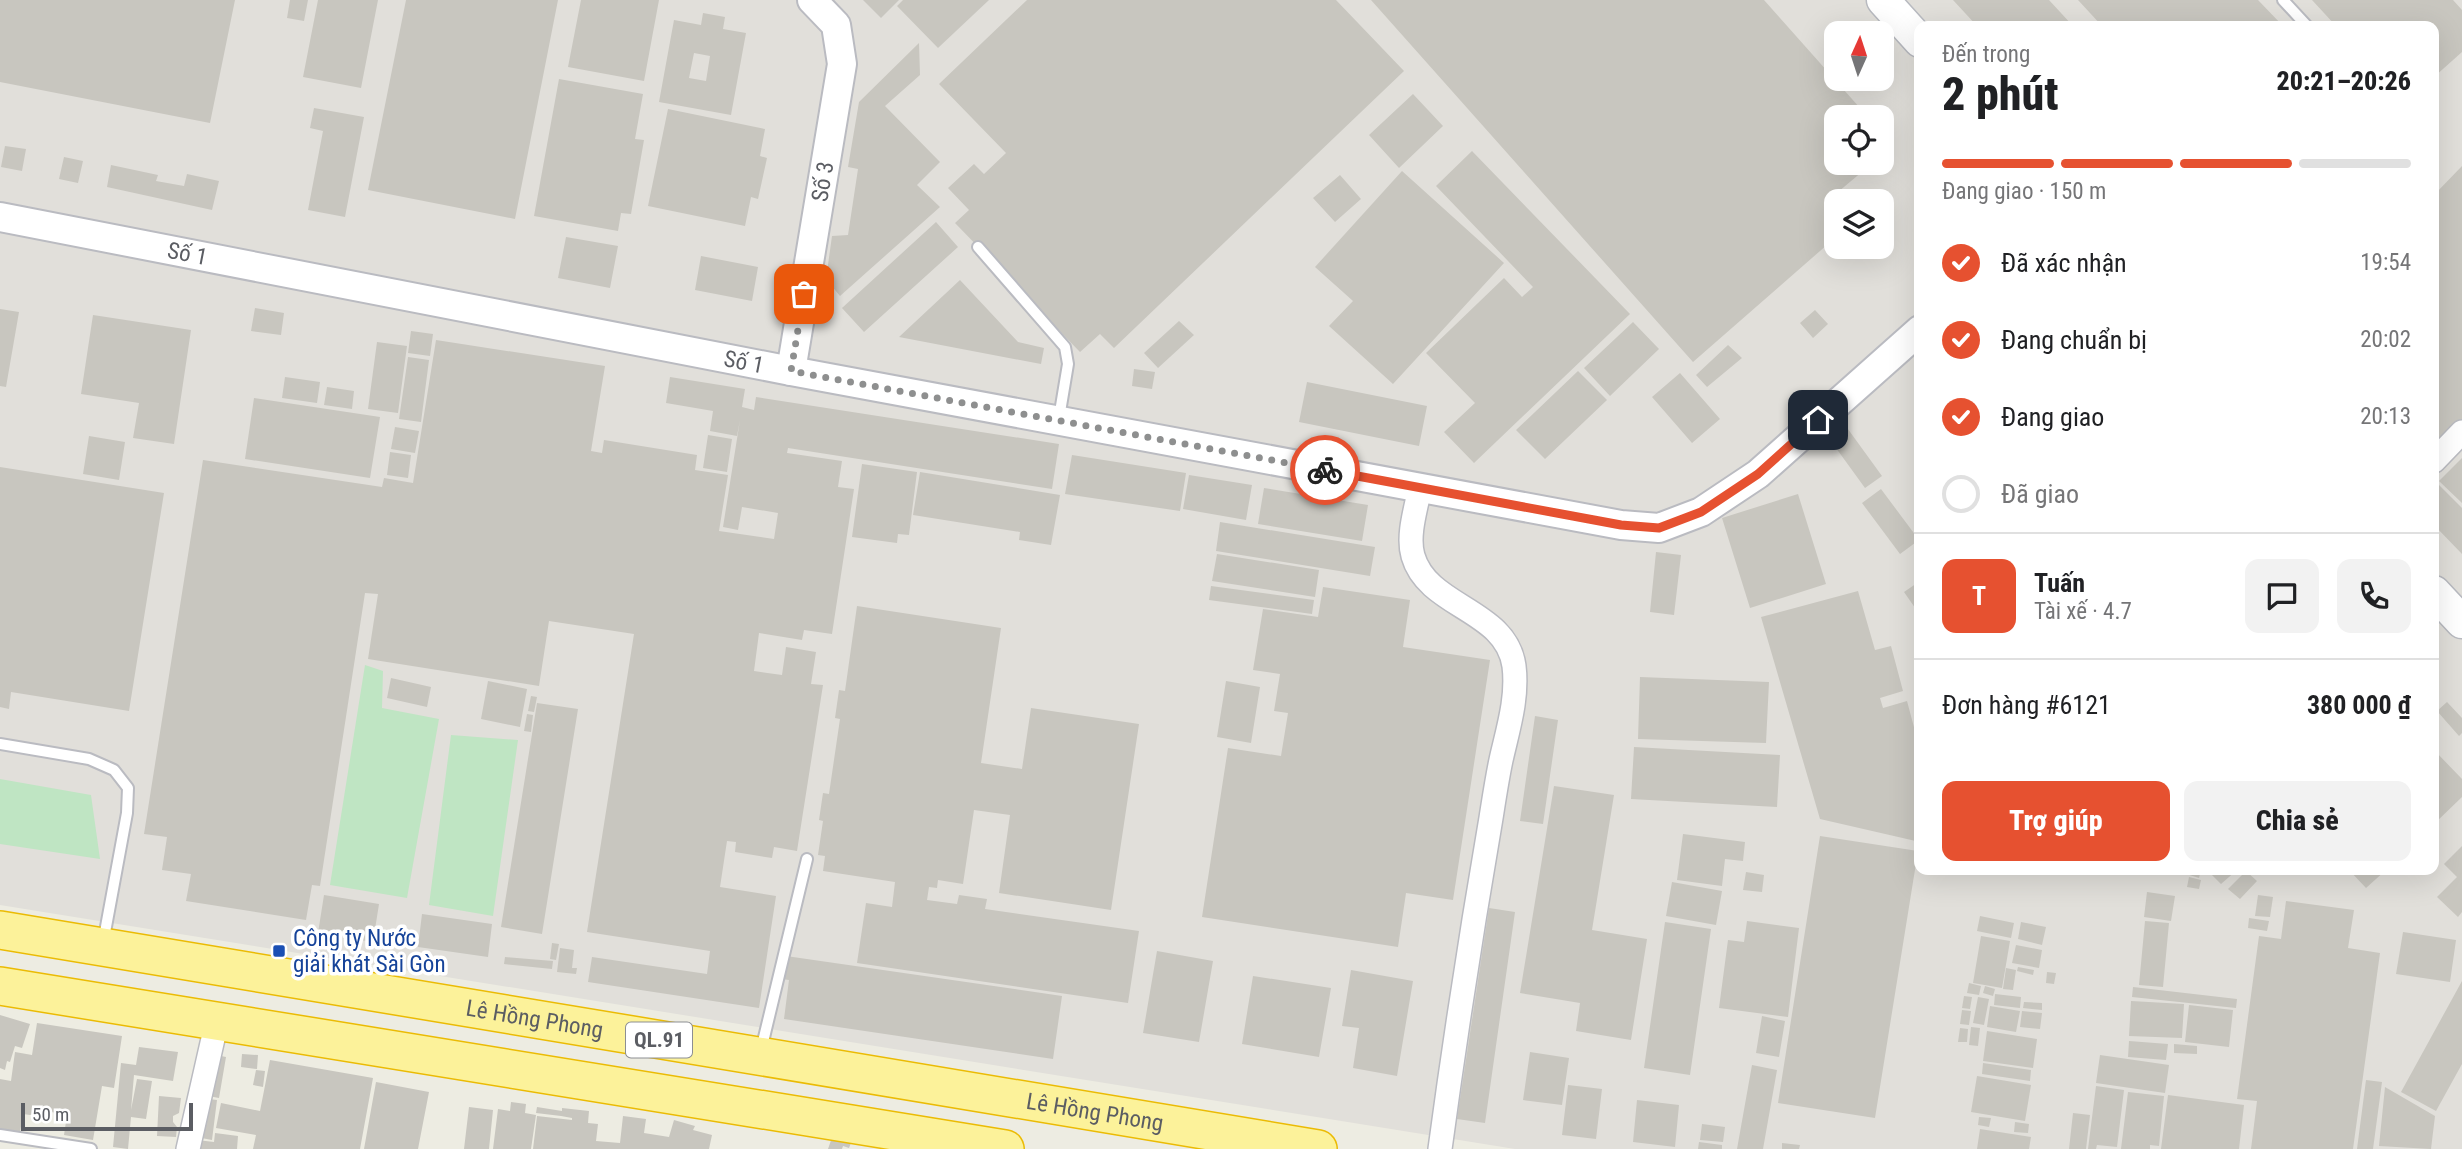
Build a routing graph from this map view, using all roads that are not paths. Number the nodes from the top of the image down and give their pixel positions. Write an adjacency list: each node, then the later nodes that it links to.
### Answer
1 (812, 0): 9 (street, Số 3)
2 (1883, 0): 5 (main road)
3 (2283, 0): 4 (lane)
4 (2302, 21)
5 (1914, 34)
6 (0, 217): 9 (street, Số 1)
7 (978, 247): 10 (lane)
8 (1914, 335): 13 (street, Số 1)
9 (791, 371): 10 (street, Số 1)
10 (1058, 421): 13 (street, Số 1)
11 (2462, 432): 12 (street)
12 (2439, 456)
13 (1420, 488): 28 (street)
14 (2439, 597): 15 (main road)
15 (2462, 622)
16 (0, 744): 19 (lane)
17 (807, 859): 22 (lane)
18 (0, 930): 19 (highway, Lê Hồng Phong / QL.91)
19 (102, 947): 22 (highway, Lê Hồng Phong / QL.91)
20 (0, 986): 21 (highway, QL.91)
21 (217, 1021): 25 (street); 26 (highway, QL.91)
22 (760, 1057): 27 (highway, Lê Hồng Phong / QL.91)
23 (0, 1135): 24 (lane)
24 (91, 1149)
25 (188, 1149)
26 (1005, 1149)
27 (1318, 1149)
28 (1440, 1149)

